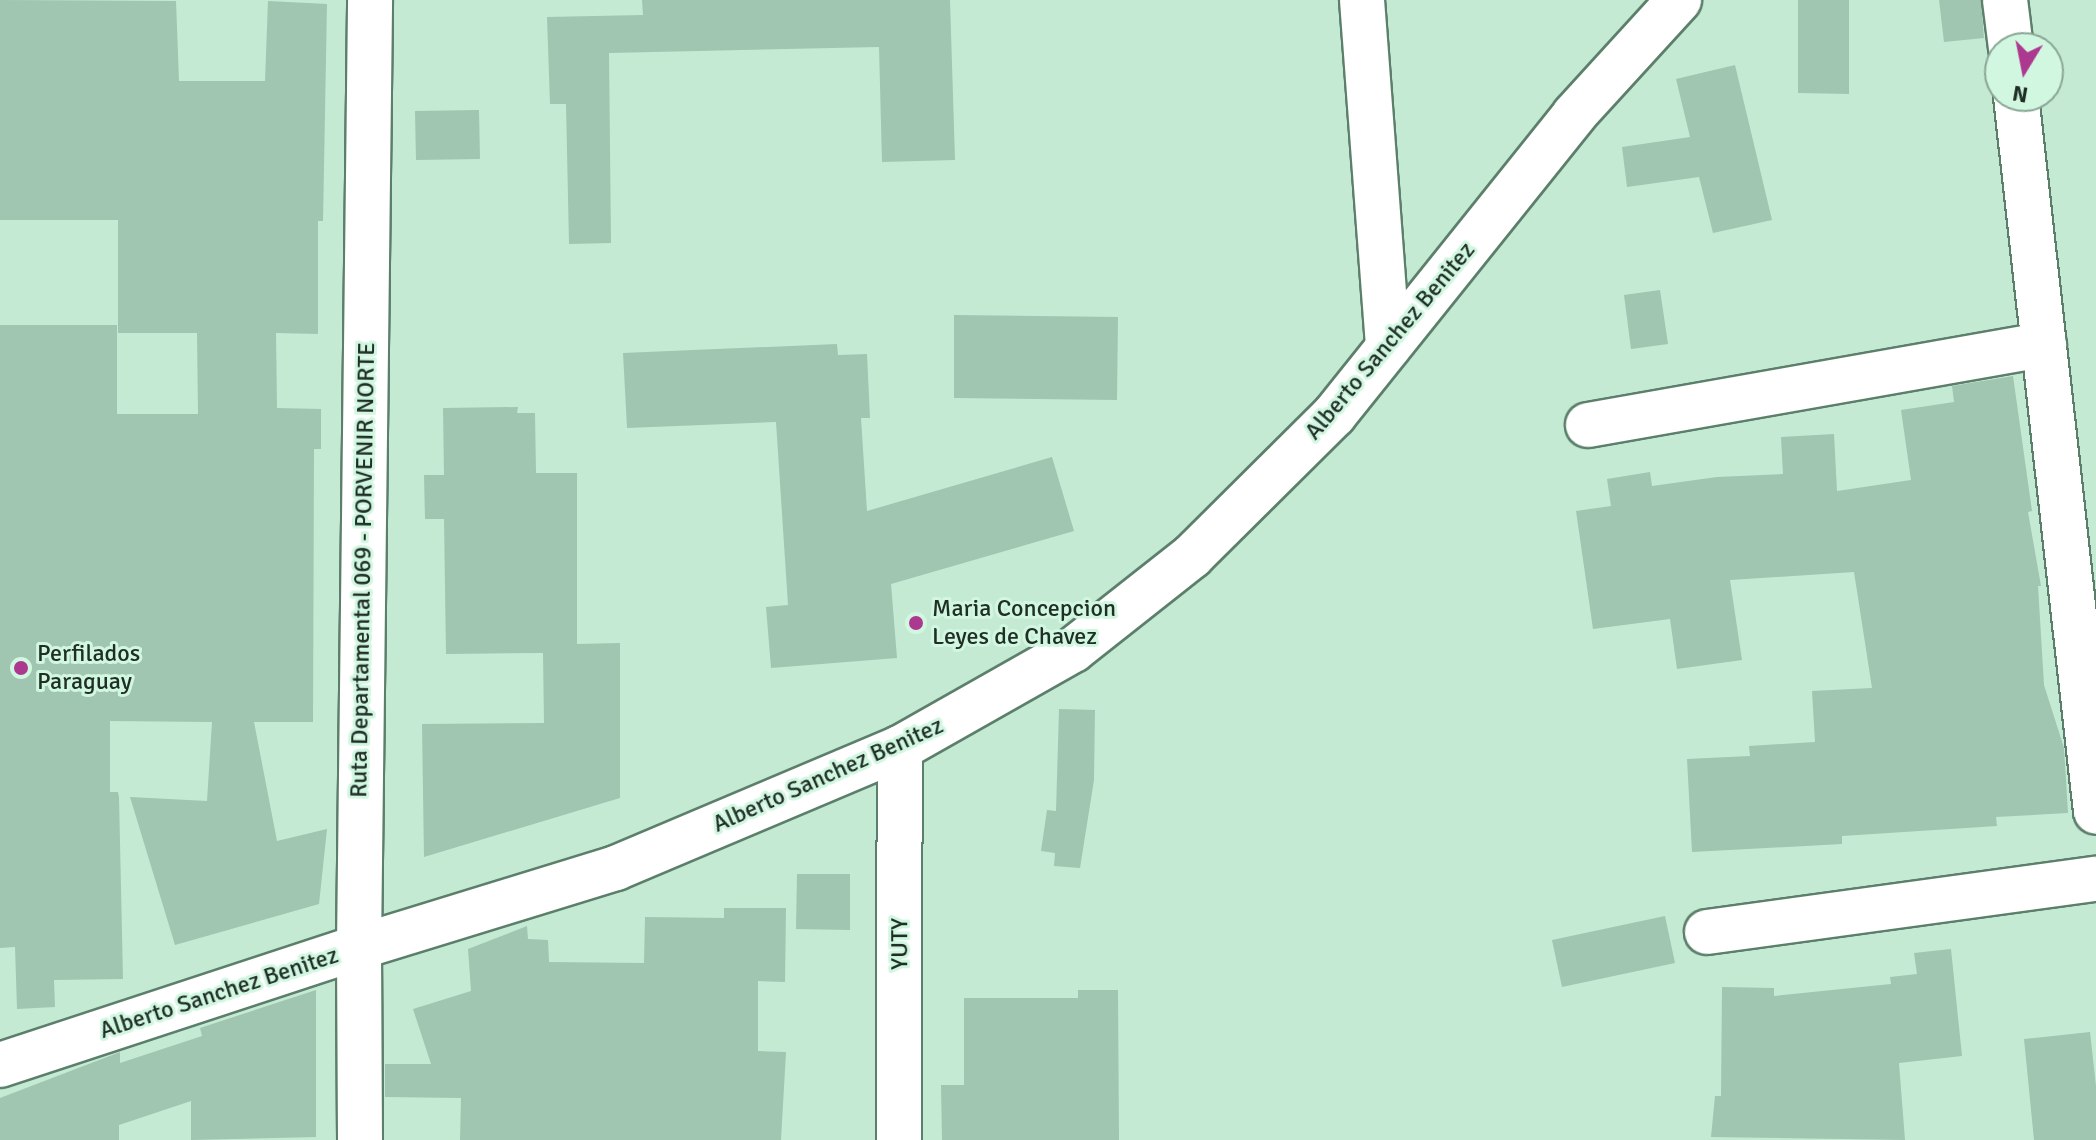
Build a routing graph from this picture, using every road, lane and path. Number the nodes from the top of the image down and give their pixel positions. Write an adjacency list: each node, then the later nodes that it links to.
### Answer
1 (370, 0): 14 (street, Ruta Departamental 069 - PORVENIR NORTE)
2 (1362, 0): 8 (street)
3 (1679, 0): 8 (street, Alberto Sanchez Benitez)
4 (2005, 0): 5 (street)
5 (2009, 32)
6 (2018, 112): 7 (street)
7 (2044, 345): 9 (street); 11 (street)
8 (1388, 347): 10 (street, Alberto Sanchez Benitez)
9 (1588, 425)
10 (900, 748): 14 (street, Alberto Sanchez Benitez); 17 (street, YUTY)
11 (2096, 812)
12 (2096, 879): 13 (street)
13 (1707, 932)
14 (359, 947): 15 (street, Alberto Sanchez Benitez); 16 (street, Ruta Departamental 069 - PORVENIR NORTE)
15 (0, 1065)
16 (360, 1140)
17 (899, 1140)

